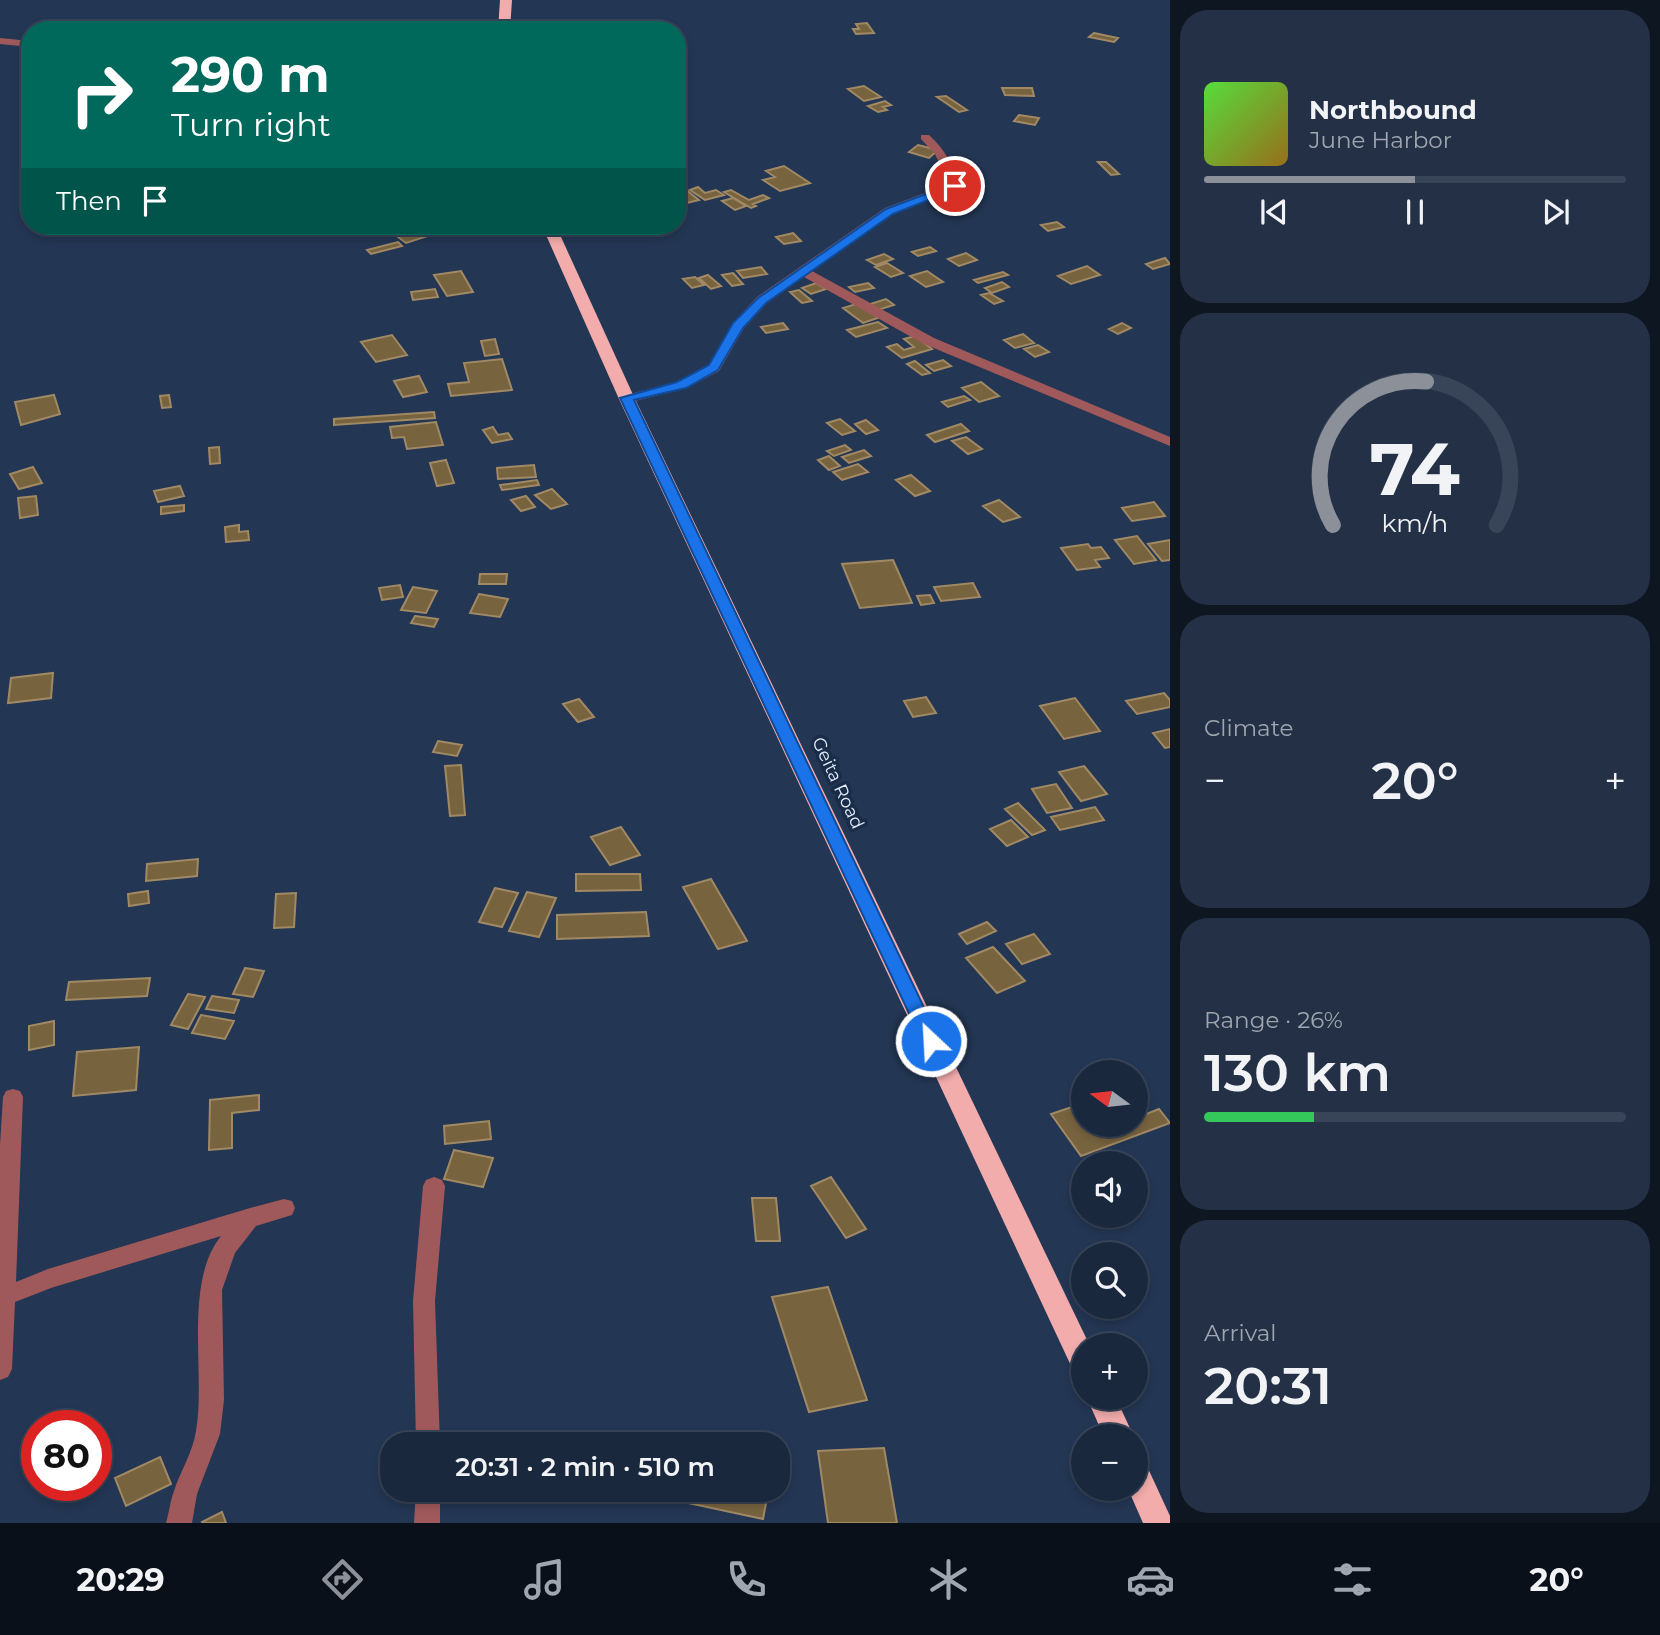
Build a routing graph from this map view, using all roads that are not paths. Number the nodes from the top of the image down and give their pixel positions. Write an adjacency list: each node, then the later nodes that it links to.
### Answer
1 (506, 0): 2 (highway)
2 (505, 21)
3 (0, 41): 4 (street)
4 (21, 43)
5 (925, 137): 7 (street)
6 (552, 235): 8 (highway, Geita Road)
7 (803, 271): 8 (street); 9 (street)
8 (626, 398): 15 (highway, Geita Road)
9 (1170, 442)
10 (13, 1097): 14 (street)
11 (434, 1186): 17 (street)
12 (284, 1208): 13 (street)
13 (250, 1217): 14 (street); 20 (street)
14 (4, 1291): 16 (street)
15 (1071, 1337)
16 (0, 1369)
17 (428, 1432)
18 (1148, 1501): 22 (highway)
19 (428, 1502): 21 (street)
20 (179, 1523)
21 (428, 1523)
22 (1158, 1523)

